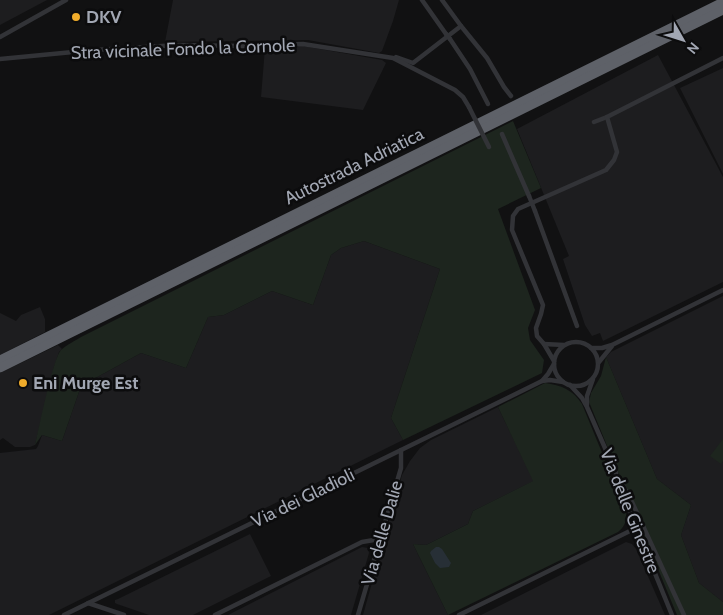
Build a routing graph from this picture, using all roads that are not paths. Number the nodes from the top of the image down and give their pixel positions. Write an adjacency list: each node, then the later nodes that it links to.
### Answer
1 (66, 0): 7 (street)
2 (422, 0): 12 (street, bridge)
3 (442, 0): 6 (street)
4 (723, 2): 23 (highway, Autostrada Adriatica)
5 (723, 10): 26 (highway, Autostrada Adriatica)
6 (460, 26): 8 (street); 11 (street)
7 (0, 36)
8 (393, 58): 10 (street, Stra vicinale Fondo la Cornole); 16 (street, Stra vicinale Fondo la Cornole, bridge)
9 (723, 58): 13 (street)
10 (0, 59)
11 (511, 96)
12 (488, 104)
13 (607, 117): 14 (street); 19 (street)
14 (594, 122)
15 (502, 134): 18 (street, bridge)
16 (489, 147)
17 (723, 290): 21 (street)
18 (577, 326)
19 (544, 344): 20 (street); 24 (street)
20 (564, 345): 22 (street); 24 (street, Via dei Gladioli)
21 (612, 346): 22 (street); 25 (street)
22 (592, 348): 25 (street)
23 (0, 360)
24 (554, 362): 28 (street, Via dei Gladioli); 29 (street)
25 (598, 362): 27 (street)
26 (0, 368)
27 (593, 379): 30 (street); 31 (street)
28 (542, 381): 29 (street, Via dei Gladioli); 32 (street, Via dei Gladioli)
29 (563, 382): 30 (street, Via dei Gladioli)
30 (570, 385): 31 (street, Via delle Ginestre)
31 (587, 407): 33 (street, Via delle Ginestre)
32 (401, 450): 35 (street, Via delle Dalie); 36 (street, Via dei Gladioli)
33 (616, 473): 34 (street, Via delle Ginestre); 43 (street)
34 (636, 528): 41 (street); 42 (street, Via delle Ginestre)
35 (380, 539): 39 (street); 40 (street, Via delle Dalie)
36 (88, 603): 37 (street, Via dei Gladioli); 38 (street)
37 (64, 615)
38 (124, 615)
39 (215, 615)
40 (358, 615)
41 (459, 615)
42 (672, 615)
43 (684, 615)

